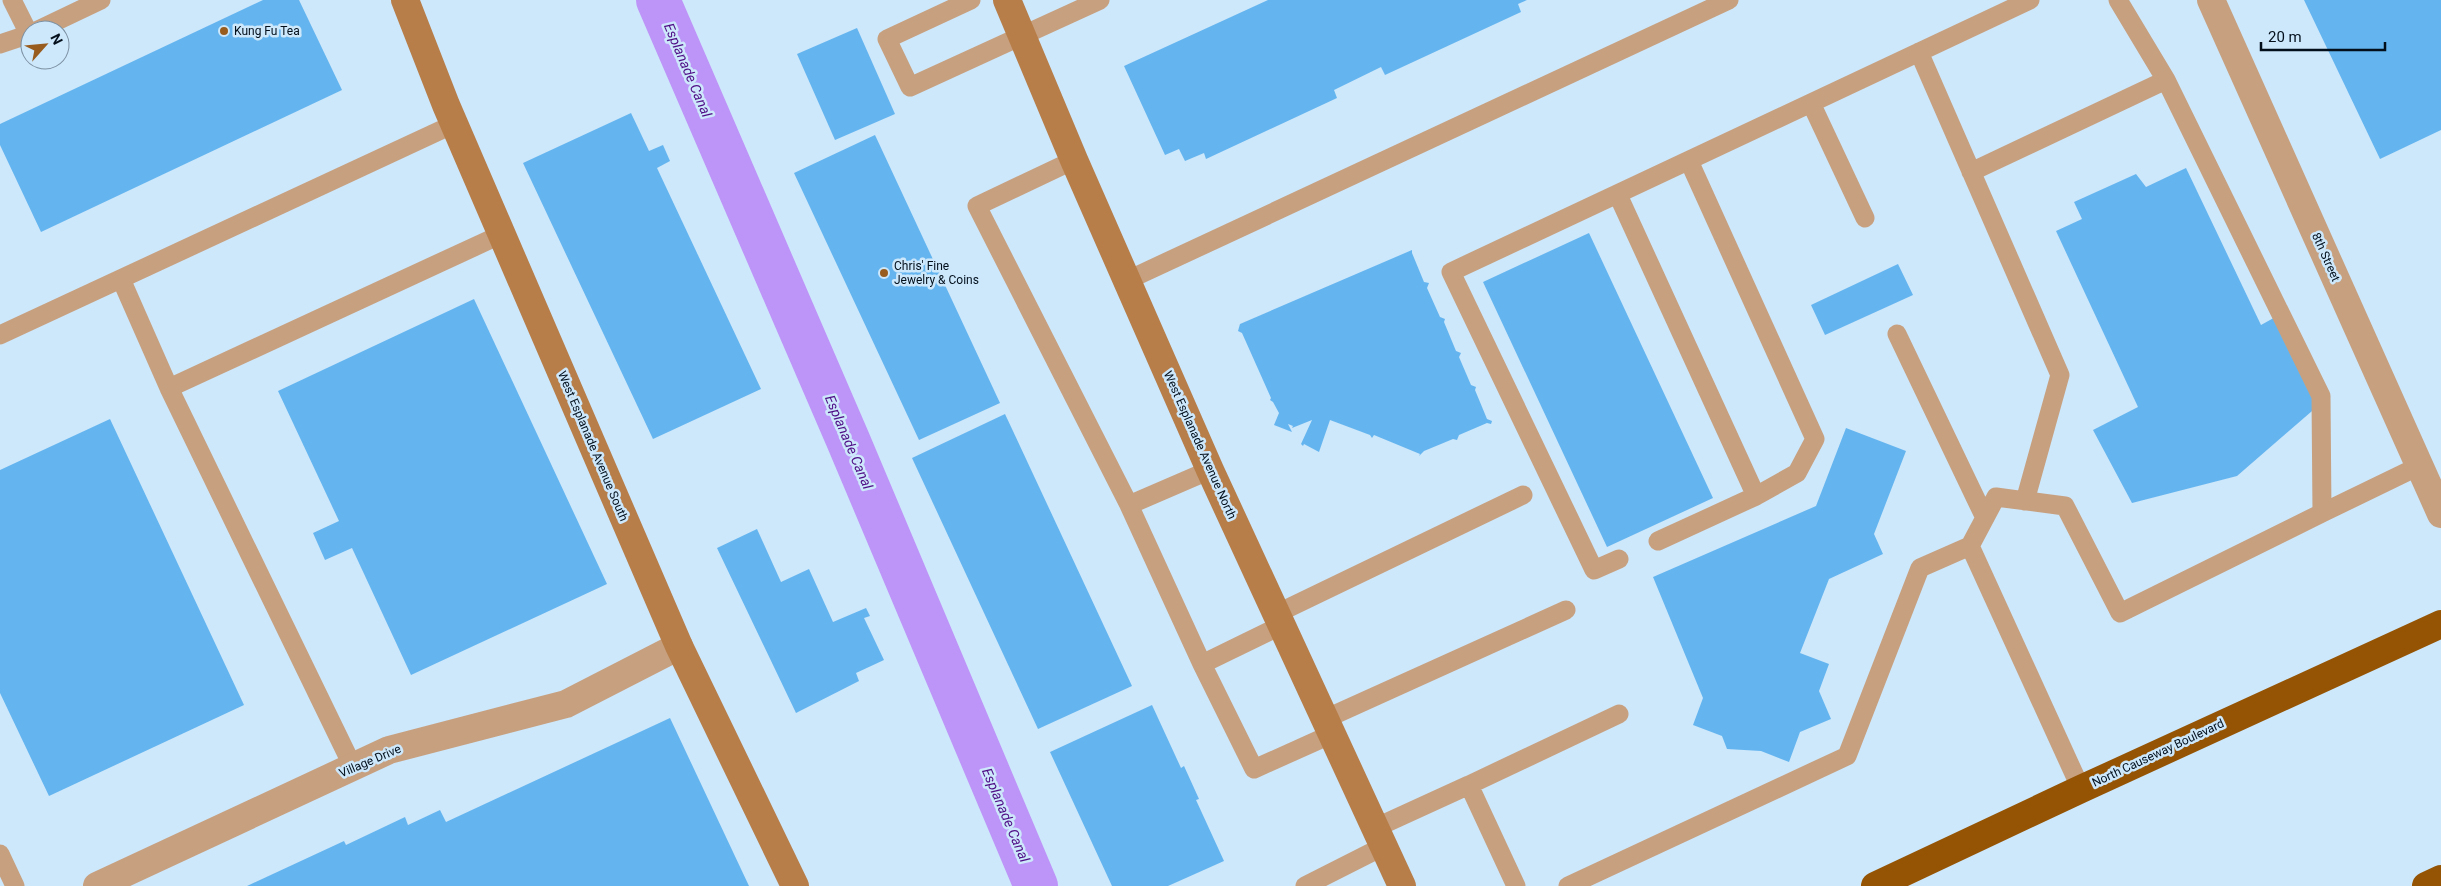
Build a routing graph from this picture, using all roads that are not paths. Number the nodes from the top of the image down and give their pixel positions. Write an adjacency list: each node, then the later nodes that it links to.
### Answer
1 (12, 0): 11 (lane)
2 (101, 0): 12 (lane)
3 (405, 0): 19 (main road, West Esplanade Avenue South)
4 (971, 0): 14 (lane)
5 (1007, 0): 14 (main road, West Esplanade Avenue North)
6 (1100, 0): 14 (lane)
7 (1729, 0): 27 (lane)
8 (2030, 0): 16 (lane)
9 (2118, 0): 17 (lane)
10 (2211, 0): 32 (street, 8th Street)
11 (25, 20)
12 (60, 20)
13 (20, 37): 15 (lane)
14 (1023, 37): 20 (main road, West Esplanade Avenue North)
15 (0, 44)
16 (1920, 52): 18 (lane); 22 (lane)
17 (2166, 80): 22 (lane); 37 (lane)
18 (1811, 103): 21 (lane); 24 (lane)
19 (454, 124): 25 (main road, West Esplanade Avenue South); 26 (lane)
20 (1074, 160): 27 (main road, West Esplanade Avenue North); 36 (lane)
21 (1689, 161): 23 (lane); 34 (lane)
22 (1971, 172): 35 (lane)
23 (1618, 195): 34 (lane); 42 (lane)
24 (1865, 218)
25 (502, 234): 30 (lane); 46 (main road, West Esplanade Avenue South)
26 (121, 279): 29 (lane); 30 (lane)
27 (1128, 280): 31 (main road, West Esplanade Avenue North)
28 (1897, 334): 39 (lane)
29 (0, 335)
30 (169, 388): 50 (lane)
31 (1210, 470): 36 (lane); 44 (main road, West Esplanade Avenue North)
32 (2430, 479): 37 (lane); 38 (street, 8th Street)
33 (1523, 495): 44 (lane)
34 (1756, 496): 40 (lane)
35 (2025, 501): 37 (lane); 39 (lane)
36 (1128, 505): 47 (lane)
37 (2322, 512)
38 (2441, 514)
39 (1985, 518): 41 (lane)
40 (1658, 542)
41 (1970, 546): 52 (lane); 62 (lane)
42 (1619, 559)
43 (1566, 610): 49 (lane)
44 (1279, 619): 47 (lane); 49 (main road, West Esplanade Avenue North)
45 (2441, 624): 52 (highway, North Causeway Boulevard)
46 (679, 646): 50 (street, Village Drive); 59 (main road, West Esplanade Avenue South)
47 (1202, 664): 49 (lane)
48 (1619, 714): 51 (lane)
49 (1328, 726): 53 (main road, West Esplanade Avenue North)
50 (353, 767): 58 (street, Village Drive)
51 (1469, 785): 53 (lane); 61 (lane)
52 (2081, 789): 63 (highway, North Causeway Boulevard)
53 (1379, 837): 56 (lane); 60 (main road, West Esplanade Avenue North)
54 (0, 854): 57 (lane)
55 (2441, 879): 64 (highway)
56 (1317, 883)
57 (15, 886)
58 (97, 886)
59 (795, 886)
60 (1402, 886)
61 (1516, 886)
62 (1568, 886)
63 (1876, 886)
64 (2426, 886)

